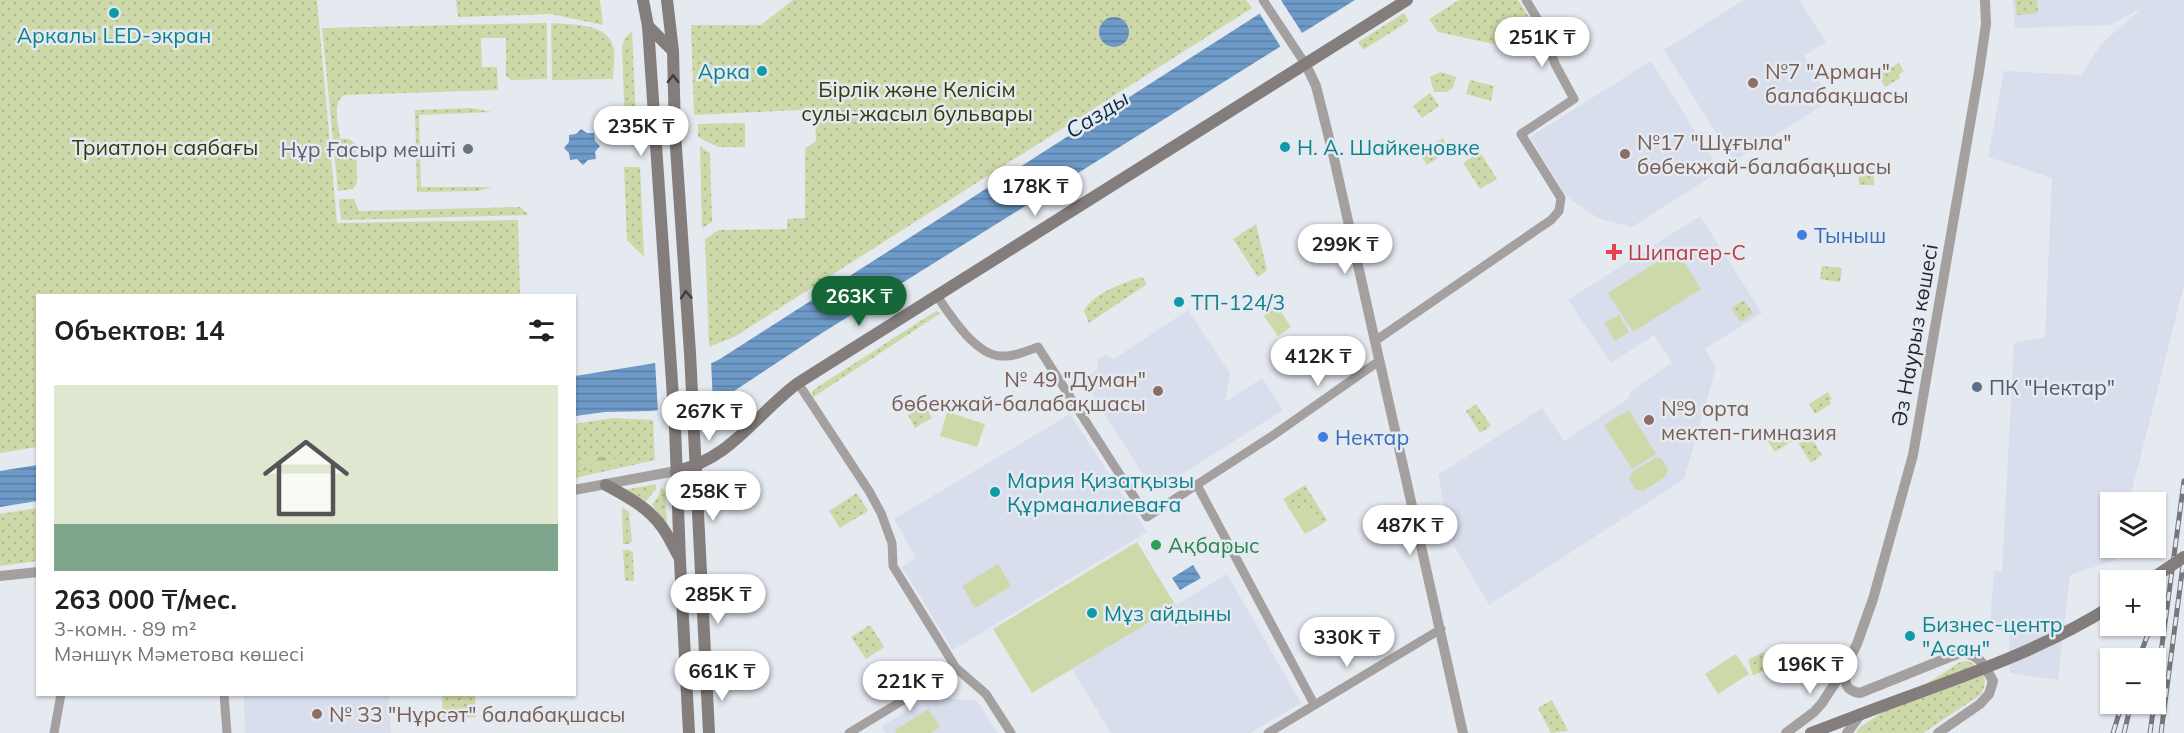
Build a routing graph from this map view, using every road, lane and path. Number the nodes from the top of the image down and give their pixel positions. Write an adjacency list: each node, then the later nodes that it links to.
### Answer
1 (643, 0): 7 (main road)
2 (667, 0): 8 (main road)
3 (1407, 0): 9 (main road)
4 (1526, 0): 13 (street)
5 (1985, 0): 31 (street, Әз Наурыз көшесі)
6 (1265, 2): 9 (street)
7 (648, 26): 8 (main road); 10 (main road)
8 (673, 51): 11 (main road, one-way to 8)
9 (1306, 65): 12 (main road); 13 (street)
10 (658, 197): 11 (main road); 17 (main road)
11 (682, 236): 16 (main road, one-way to 11)
12 (937, 296): 15 (main road); 19 (street)
13 (1375, 341): 14 (street)
14 (1379, 361): 19 (street); 29 (street)
15 (798, 383): 16 (main road); 30 (street)
16 (695, 467): 17 (main road); 26 (main road)
17 (676, 471): 18 (street); 22 (main road)
18 (606, 485): 20 (street); 22 (main road)
19 (1197, 485): 36 (street)
20 (576, 490)
21 (2184, 557): 23 (main road, bridge)
22 (680, 558): 27 (main road)
23 (2165, 570)
24 (36, 572): 25 (street)
25 (0, 576)
26 (701, 579): 27 (main road); 33 (main road)
27 (681, 580): 32 (main road)
28 (2100, 613): 37 (main road, bridge)
29 (1441, 629): 36 (street); 45 (street)
30 (956, 668): 42 (street); 43 (street)
31 (1845, 668): 46 (street, Әз Наурыз көшесі); 49 (street)
32 (686, 673): 33 (main road); 40 (main road)
33 (705, 673): 41 (main road)
34 (61, 696): 38 (street)
35 (224, 696): 39 (street)
36 (1314, 704): 44 (street)
37 (1861, 714): 47 (main road); 48 (street)
38 (54, 733)
39 (227, 733)
40 (689, 733)
41 (709, 733)
42 (849, 733)
43 (1011, 733)
44 (1268, 733)
45 (1463, 733)
46 (1786, 733)
47 (1810, 733)
48 (1847, 733)
49 (1938, 733)

